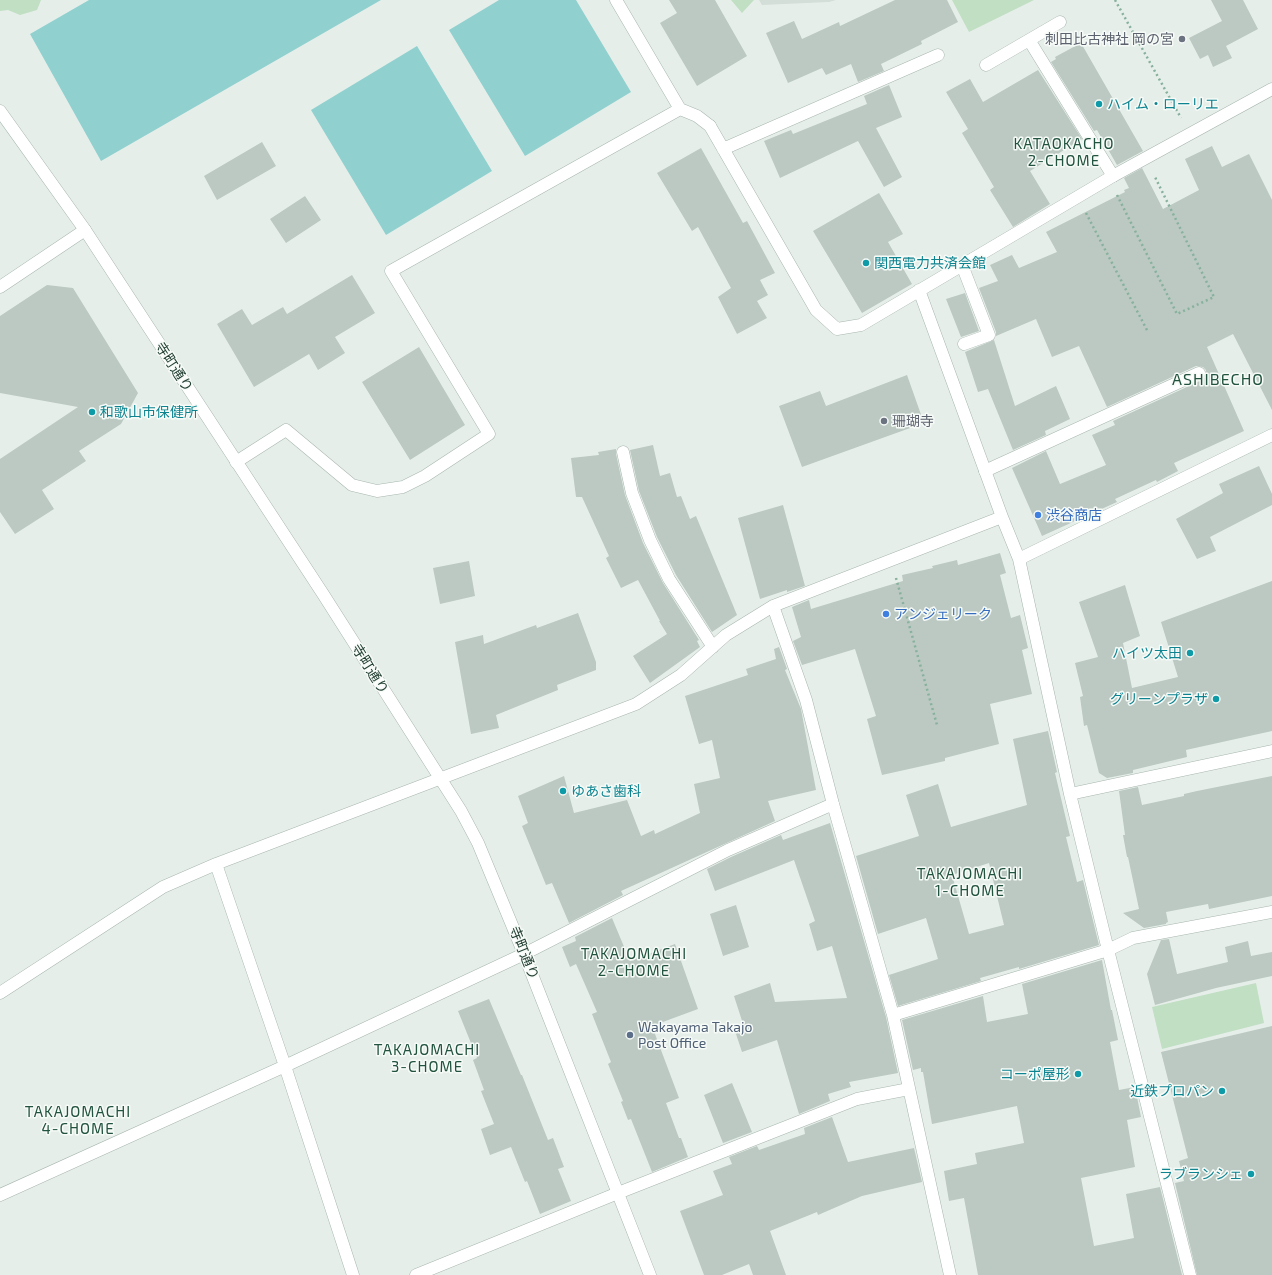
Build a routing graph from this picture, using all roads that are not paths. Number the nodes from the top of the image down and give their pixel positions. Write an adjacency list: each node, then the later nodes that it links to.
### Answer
1 (616, 0): 7 (street)
2 (1060, 22): 3 (street)
3 (1029, 40): 5 (street); 10 (street)
4 (938, 55): 9 (street)
5 (986, 65)
6 (1272, 89): 10 (street)
7 (680, 110): 9 (street); 19 (street)
8 (0, 111): 11 (street, 寺町通り)
9 (723, 149): 14 (street)
10 (1111, 178): 12 (street)
11 (85, 230): 13 (street); 19 (street, 寺町通り)
12 (962, 265): 14 (street); 15 (street)
13 (0, 287)
14 (919, 290): 20 (street)
15 (964, 344)
16 (1200, 373): 20 (street)
17 (1271, 438): 22 (street)
18 (623, 452): 24 (street)
19 (236, 462): 26 (street, 寺町通り)
20 (985, 470): 21 (street)
21 (1002, 517): 22 (street); 23 (street)
22 (1019, 559): 27 (street)
23 (773, 606): 24 (street); 28 (street)
24 (713, 647): 26 (street)
25 (1272, 751): 27 (street)
26 (440, 779): 29 (street); 32 (street, 寺町通り)
27 (1070, 794): 31 (street)
28 (833, 804): 32 (street); 34 (street)
29 (216, 864): 33 (street); 35 (street)
30 (1272, 912): 31 (street)
31 (1108, 950): 34 (street); 43 (street)
32 (524, 954): 35 (street); 37 (street, 寺町通り)
33 (0, 992)
34 (893, 1015): 36 (street)
35 (285, 1066): 38 (street); 39 (street)
36 (909, 1089): 37 (street); 42 (street)
37 (618, 1193): 40 (street); 41 (street, 寺町通り)
38 (0, 1195)
39 (353, 1275)
40 (416, 1275)
41 (650, 1275)
42 (950, 1275)
43 (1190, 1275)

